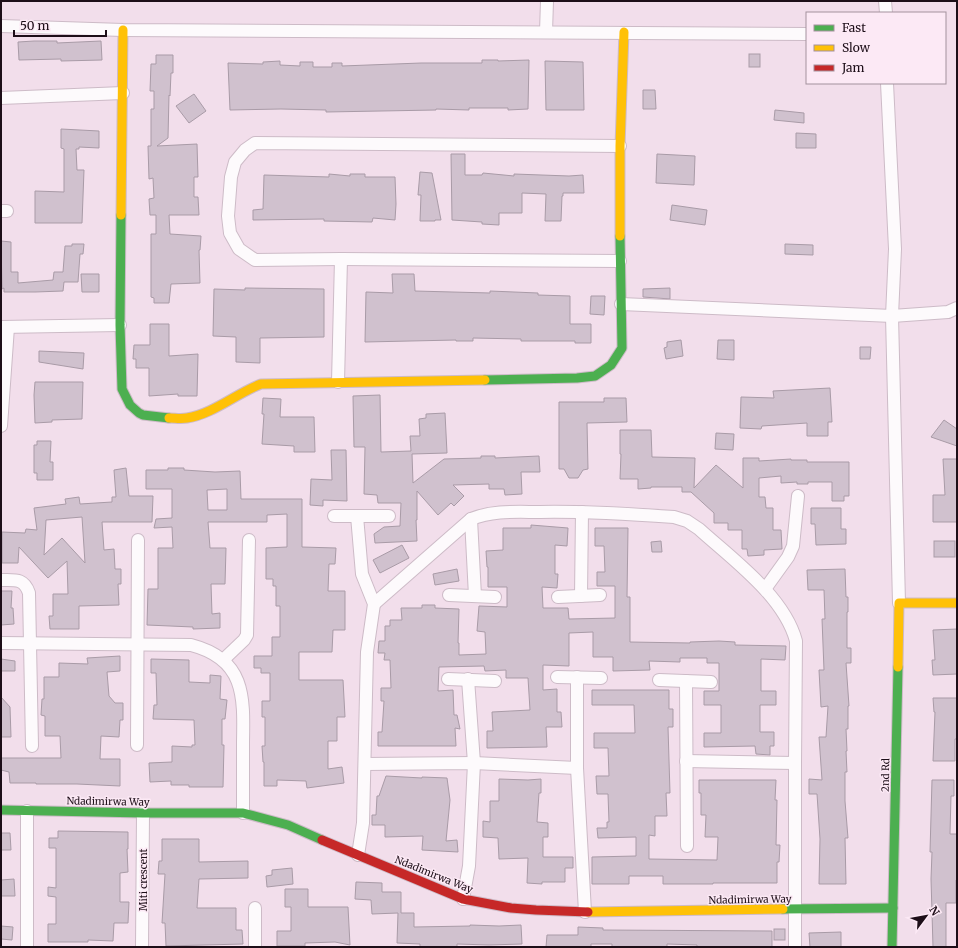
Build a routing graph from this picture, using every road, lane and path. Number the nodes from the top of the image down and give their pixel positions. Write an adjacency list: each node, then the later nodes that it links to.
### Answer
1 (547, 1): 6 (street)
2 (885, 1): 3 (street)
3 (886, 12)
4 (1, 26): 5 (street)
5 (123, 30): 6 (street); 10 (street)
6 (546, 32): 7 (street)
7 (624, 32): 8 (street); 12 (street)
8 (806, 34)
9 (887, 84): 17 (street)
10 (123, 93): 11 (street); 19 (street)
11 (1, 98)
12 (620, 146): 13 (street); 14 (street)
13 (341, 259): 14 (street); 20 (street)
14 (620, 260): 15 (street)
15 (621, 304): 17 (street); 20 (street)
16 (957, 308): 17 (street)
17 (892, 316): 38 (street)
18 (5, 326): 19 (street); 21 (street)
19 (120, 326): 20 (street)
20 (338, 382)
21 (1, 426)
22 (798, 496): 31 (street)
23 (582, 512): 27 (street); 31 (street); 35 (street)
24 (334, 516): 25 (street)
25 (357, 516): 26 (street); 40 (street)
26 (389, 516)
27 (471, 519): 34 (street); 40 (street)
28 (138, 540): 43 (street)
29 (249, 540): 44 (street)
30 (1, 580): 42 (street)
31 (765, 589): 58 (street)
32 (449, 595): 34 (street)
33 (600, 595): 35 (street)
34 (475, 596): 36 (street)
35 (581, 596): 37 (street)
36 (495, 597)
37 (558, 597)
38 (899, 603): 39 (street); 69 (street, 2nd Rd)
39 (957, 603)
40 (374, 604): 59 (street)
41 (1, 643): 42 (street)
42 (29, 643): 43 (street); 55 (street)
43 (136, 645): 44 (street); 54 (street)
44 (223, 660): 64 (street)
45 (557, 677): 46 (street)
46 (577, 677): 47 (street); 60 (street)
47 (601, 678)
48 (448, 679): 49 (street)
49 (468, 680): 51 (street); 57 (street)
50 (660, 680): 52 (street)
51 (495, 681)
52 (686, 681): 53 (street); 56 (street)
53 (711, 682)
54 (137, 744)
55 (32, 746)
56 (686, 761): 58 (street); 65 (street)
57 (474, 762): 59 (street); 60 (street); 67 (street)
58 (795, 763): 70 (street)
59 (365, 764): 66 (street)
60 (577, 768): 71 (street)
61 (1, 810): 62 (street, Ndadimirwa Way)
62 (28, 811): 63 (street, Ndadimirwa Way); 72 (street)
63 (143, 813): 64 (street, Ndadimirwa Way); 73 (street, Miti crescent)
64 (243, 814): 66 (street, Ndadimirwa Way)
65 (686, 846)
66 (358, 855): 67 (street, Ndadimirwa Way)
67 (463, 899): 71 (street, Ndadimirwa Way)
68 (255, 908): 74 (street)
69 (893, 908): 70 (street, Ndadimirwa Way); 76 (street, 2nd Rd)
70 (796, 909): 71 (street, Ndadimirwa Way); 75 (street)
71 (585, 912)
72 (27, 947)
73 (142, 947)
74 (255, 947)
75 (795, 947)
76 (892, 947)

